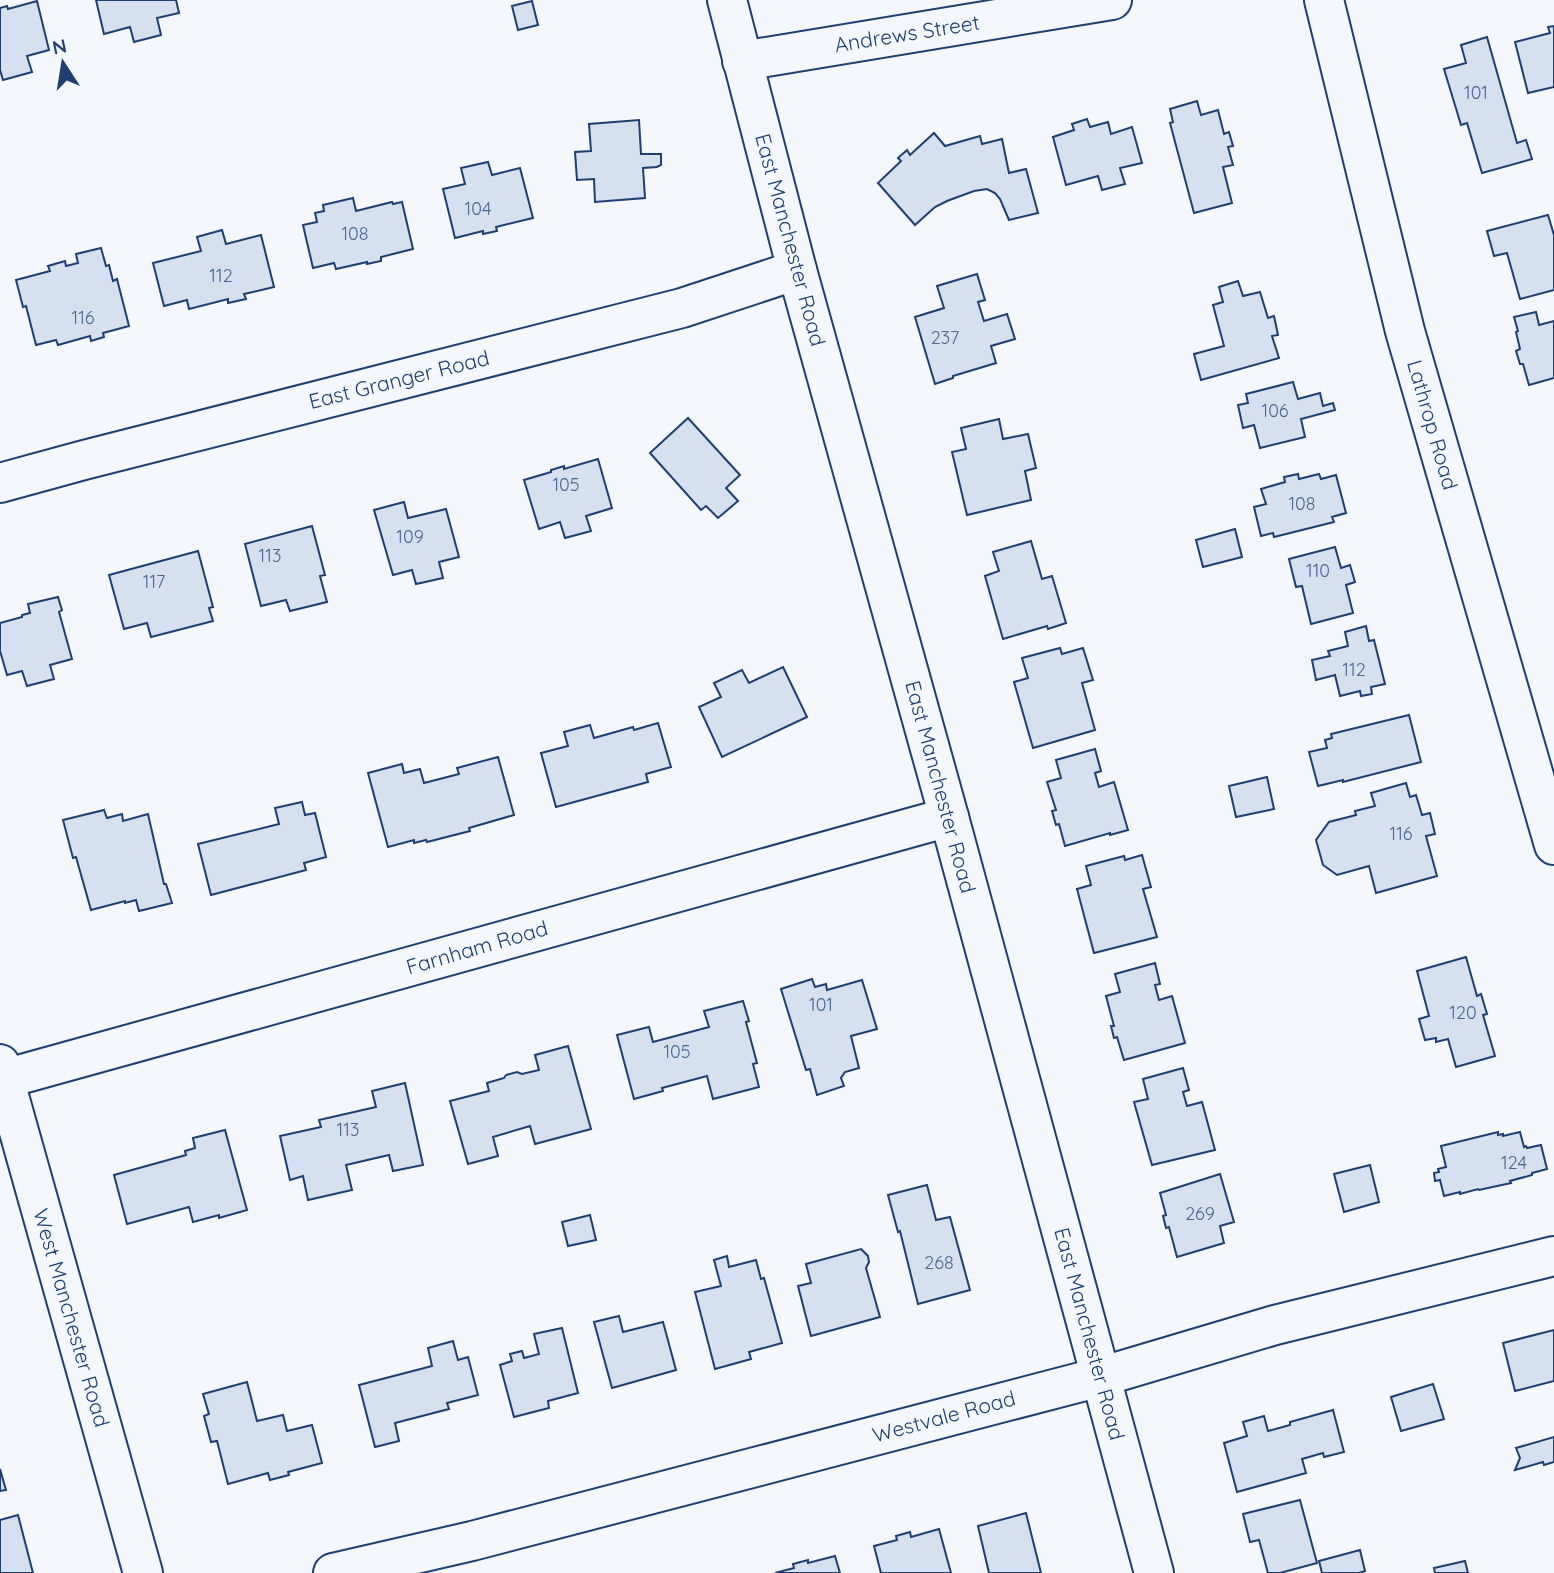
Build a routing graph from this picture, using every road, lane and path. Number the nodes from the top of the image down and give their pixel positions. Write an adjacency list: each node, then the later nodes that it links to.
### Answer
1 (727, 0): 4 (street, East Manchester Road)
2 (1112, 0): 4 (street, Andrews Street)
3 (1324, 0): 8 (street, Lathrop Road)
4 (742, 61): 5 (street, East Manchester Road)
5 (797, 270): 6 (street, East Granger Road); 7 (street, East Manchester Road)
6 (0, 483)
7 (949, 817): 9 (street, Farnham Road); 11 (street, East Manchester Road)
8 (1554, 845)
9 (2, 1072): 12 (street, West Manchester Road)
10 (1554, 1256): 11 (street, Westvale Road)
11 (1100, 1377): 13 (street, Westvale Road); 14 (street, East Manchester Road)
12 (143, 1573)
13 (333, 1573)
14 (1154, 1573)

